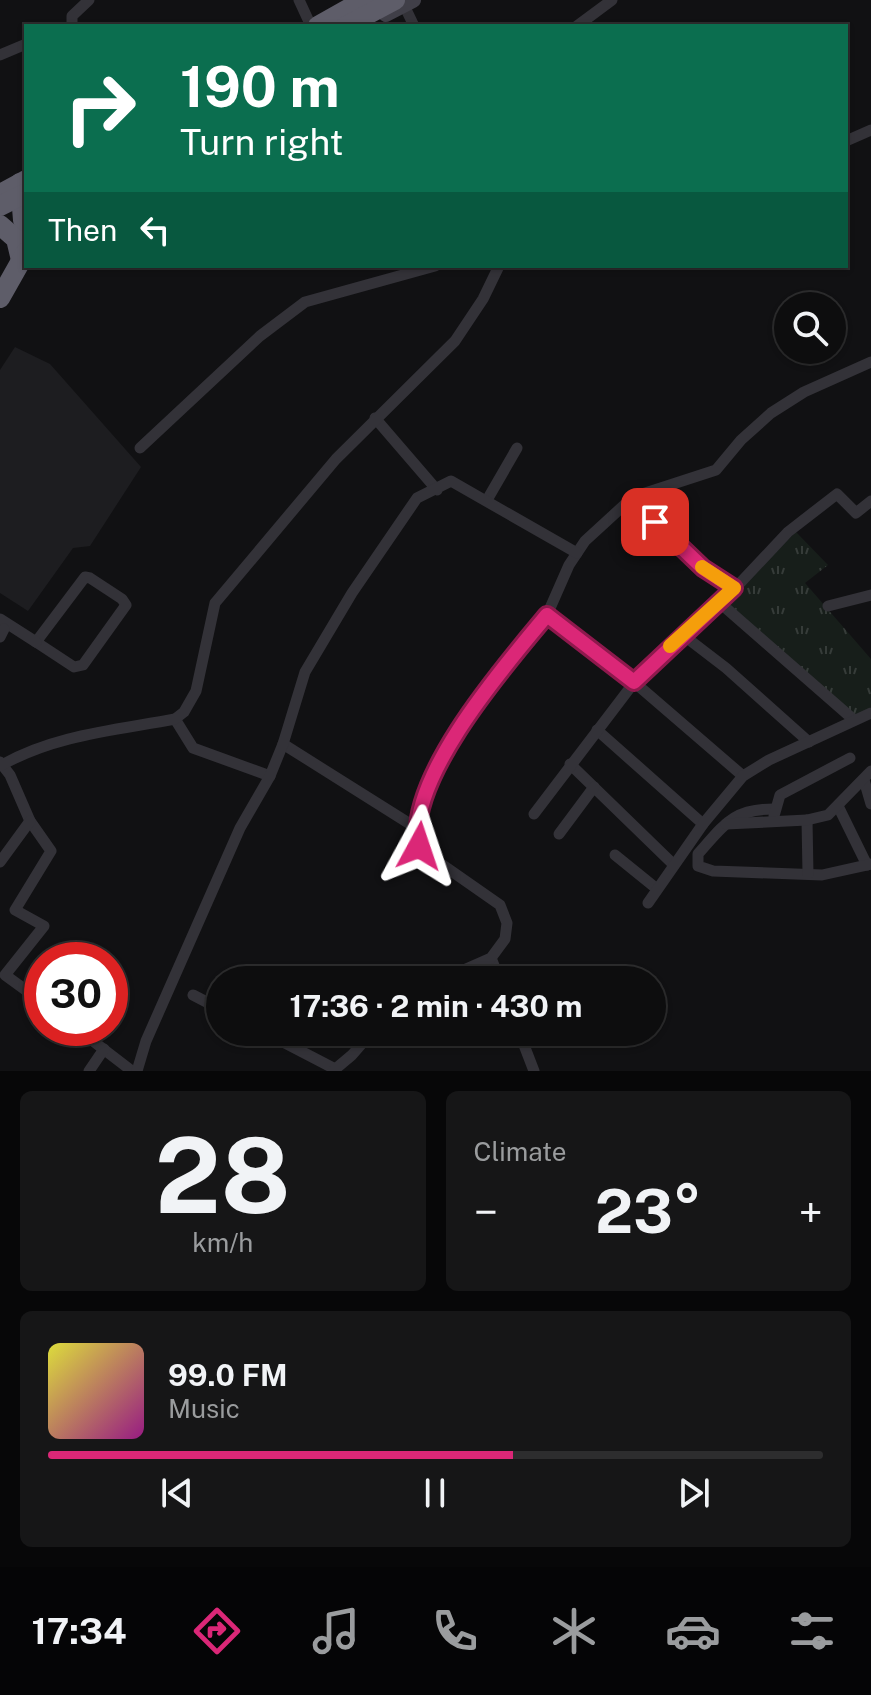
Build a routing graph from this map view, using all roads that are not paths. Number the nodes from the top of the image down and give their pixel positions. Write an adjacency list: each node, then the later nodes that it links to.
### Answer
1 (89, 0): 6 (street)
2 (299, 0): 7 (street)
3 (364, 0): 8 (highway)
4 (612, 0): 12 (street)
5 (404, 2): 9 (highway); 10 (street); 11 (street)
6 (72, 24)
7 (310, 24)
8 (322, 24)
9 (351, 24)
10 (367, 24)
11 (413, 24)
12 (580, 24)
13 (24, 45): 14 (street)
14 (0, 55)
15 (871, 130): 16 (street)
16 (848, 140)
17 (0, 194): 18 (highway)
18 (24, 199): 19 (highway, bridge); 20 (street)
19 (0, 206)
20 (0, 222): 21 (highway)
21 (24, 256): 26 (highway)
22 (380, 268): 25 (street)
23 (428, 268): 25 (street)
24 (498, 268): 28 (street)
25 (381, 281): 29 (street)
26 (0, 298)
27 (871, 362): 35 (street)
28 (375, 418): 31 (street); 46 (street)
29 (140, 448)
30 (517, 448): 32 (street)
31 (437, 490): 32 (street); 50 (street)
32 (487, 500): 35 (street)
33 (871, 501): 36 (street)
34 (655, 522): 36 (street)
35 (577, 553): 40 (street)
36 (734, 588): 38 (street)
37 (871, 595): 39 (street)
38 (719, 602): 42 (street); 47 (street)
39 (828, 606)
40 (547, 615): 44 (street); 65 (street)
41 (1, 628): 43 (street)
42 (683, 635): 44 (street); 49 (street)
43 (36, 642): 43 (street)
44 (634, 682): 48 (street); 55 (street)
45 (871, 713): 47 (street)
46 (175, 719): 52 (street); 54 (street)
47 (854, 720): 49 (street)
48 (597, 730): 53 (street); 64 (street)
49 (809, 742): 55 (street)
50 (283, 744): 54 (street); 65 (street)
51 (850, 758): 61 (street)
52 (1, 764): 63 (street)
53 (570, 764): 57 (street); 60 (street)
54 (270, 776): 89 (street)
55 (743, 776): 64 (street)
56 (868, 776): 58 (street); 59 (street)
57 (594, 787): 66 (street); 69 (street)
58 (871, 804)
59 (838, 806): 62 (street); 70 (street)
60 (534, 814)
61 (774, 815): 62 (street); 71 (street)
62 (807, 820): 71 (street)
63 (30, 821): 68 (street); 74 (street)
64 (703, 824): 69 (street)
65 (418, 829): 76 (street)
66 (559, 834)
67 (615, 855): 72 (street)
68 (0, 862)
69 (674, 865): 72 (street)
70 (869, 865): 71 (street)
71 (808, 874)
72 (657, 889): 73 (street)
73 (648, 903)
74 (31, 942)
75 (24, 951): 79 (street)
76 (491, 958): 77 (street); 78 (street)
77 (473, 966)
78 (494, 966)
79 (24, 989)
80 (193, 995): 81 (street)
81 (206, 1002)
82 (100, 1046): 86 (street)
83 (290, 1046): 87 (street)
84 (358, 1046): 87 (street)
85 (524, 1046): 90 (street)
86 (104, 1049): 88 (street); 89 (street)
87 (334, 1070)
88 (89, 1071)
89 (135, 1071)
90 (534, 1071)

